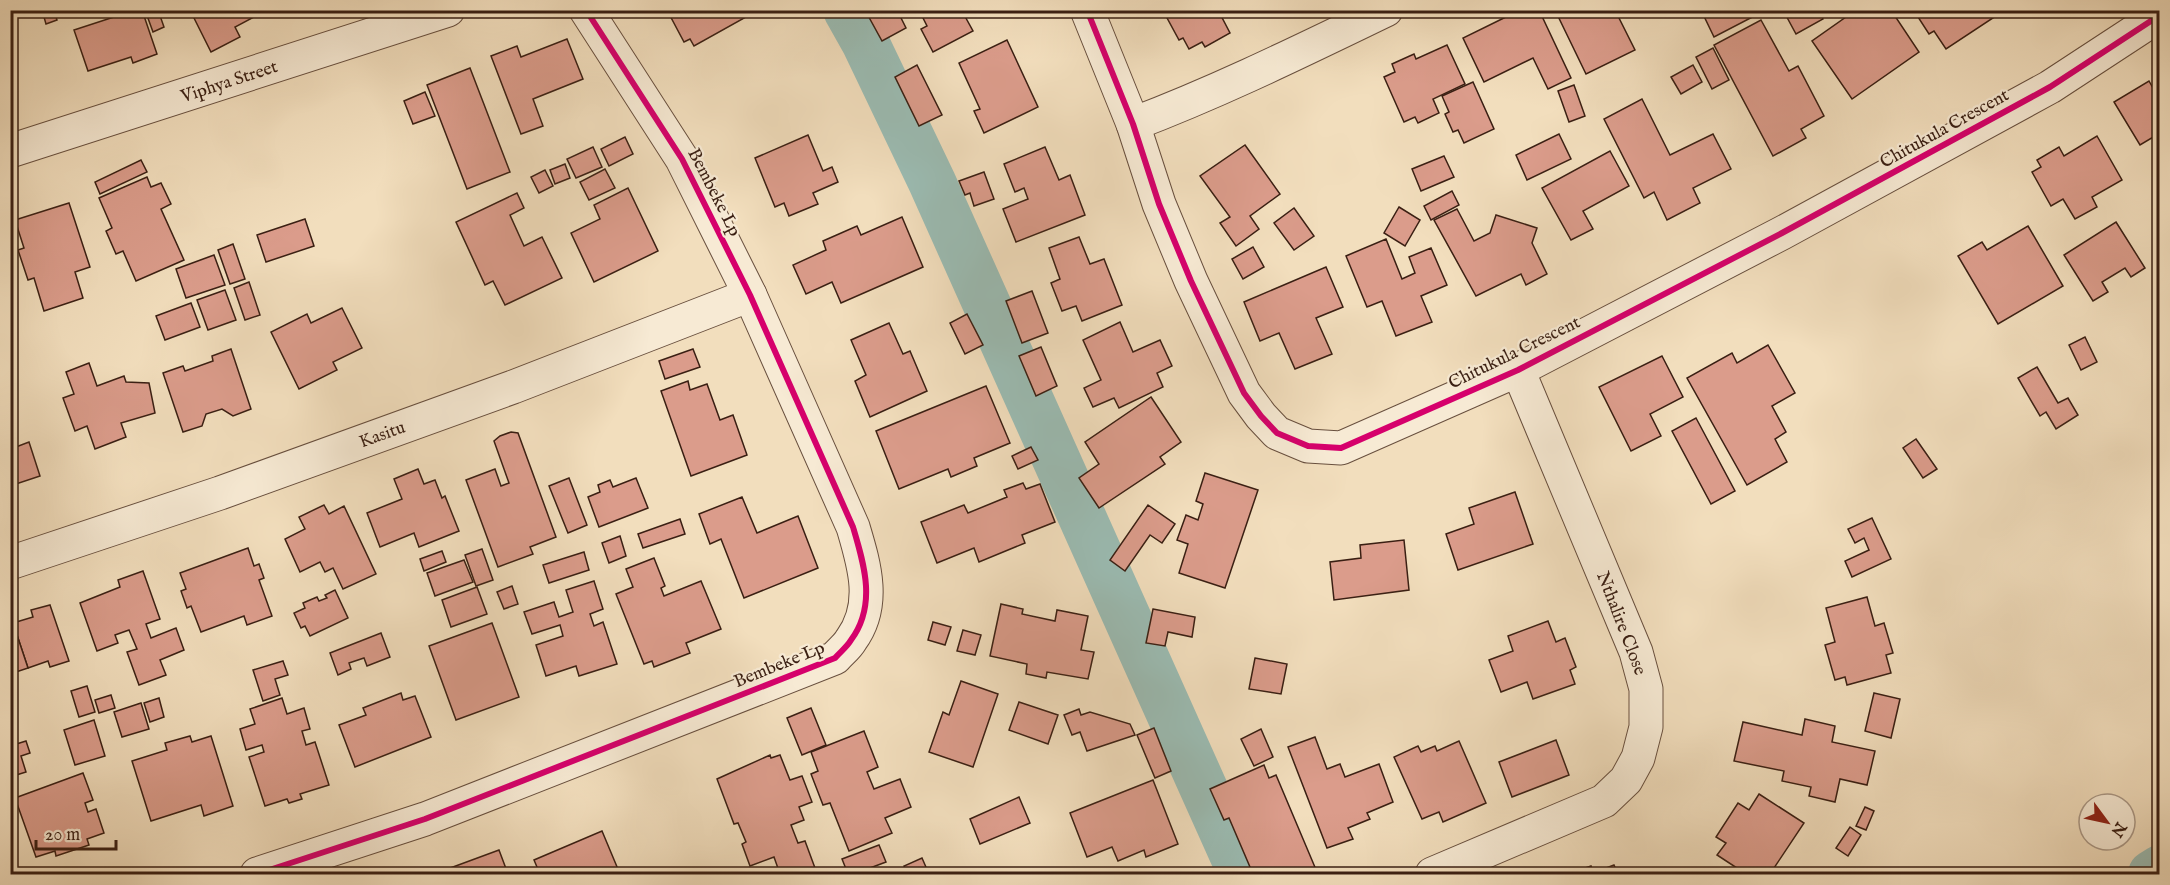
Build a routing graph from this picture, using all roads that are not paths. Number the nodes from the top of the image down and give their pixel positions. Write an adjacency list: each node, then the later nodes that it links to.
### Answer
1 (448, 10): 7 (street, Viphya Street)
2 (586, 10): 8 (street, Bembeke Lp)
3 (1087, 10): 6 (street, Chitukula Crescent)
4 (1386, 10): 6 (street)
5 (2160, 15): 9 (street, Chitukula Crescent)
6 (1133, 124): 9 (street, Chitukula Crescent)
7 (10, 151)
8 (750, 295): 10 (street, Kasitu); 11 (street, Bembeke Lp)
9 (1518, 370): 12 (street, Nthalire Close)
10 (10, 563)
11 (257, 874)
12 (1432, 874)

